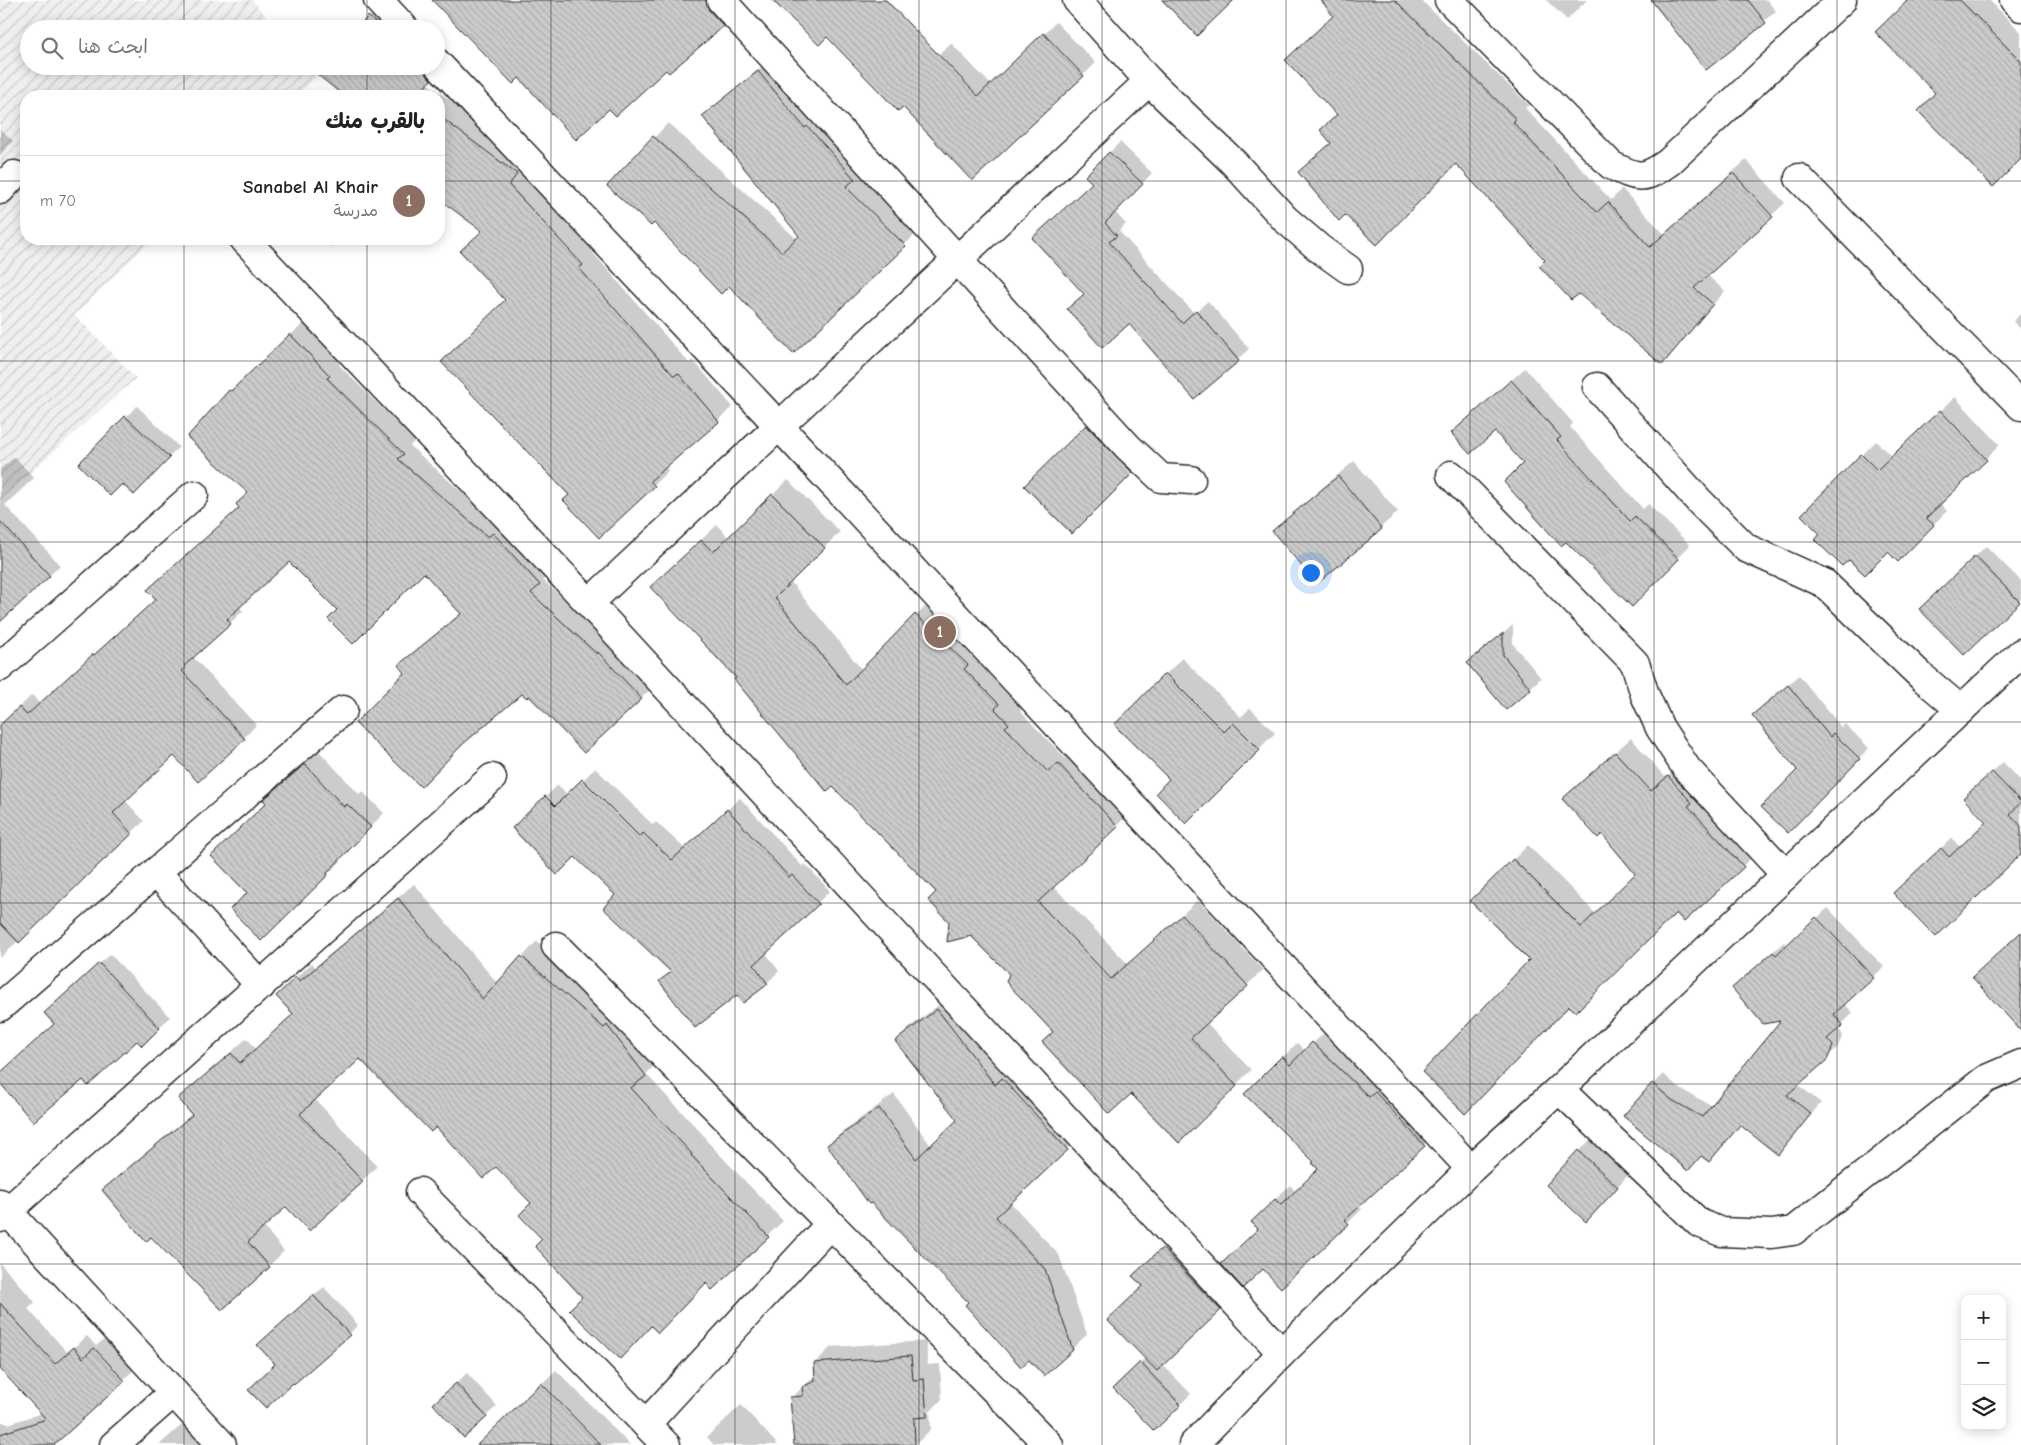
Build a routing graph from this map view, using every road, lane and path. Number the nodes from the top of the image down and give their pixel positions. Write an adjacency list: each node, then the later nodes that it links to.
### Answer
1 (378, 0): 8 (street)
2 (721, 0): 13 (street)
3 (1077, 0): 10 (street)
4 (1449, 0): 6 (street)
5 (2014, 0): 7 (street)
6 (1825, 6)
7 (2021, 7)
8 (397, 20)
9 (445, 72): 17 (street)
10 (1149, 81): 13 (street); 14 (street)
11 (1799, 178): 16 (street)
12 (250, 245): 21 (street)
13 (958, 258): 17 (street); 19 (street)
14 (1348, 269)
15 (1597, 387): 25 (street)
16 (2021, 406)
17 (778, 426): 21 (street); 34 (street)
18 (1451, 475): 28 (street)
19 (1191, 480)
20 (194, 495): 23 (street)
21 (589, 602): 38 (street)
22 (2021, 654): 25 (street)
23 (0, 667)
24 (343, 710): 27 (street)
25 (1961, 710): 28 (street)
26 (492, 778): 30 (street)
27 (156, 872): 30 (street); 31 (street)
28 (1786, 875): 33 (street)
29 (556, 946): 37 (street)
30 (261, 986): 36 (street)
31 (0, 1007)
32 (2021, 1064): 33 (street)
33 (1559, 1089): 34 (street)
34 (1471, 1169): 38 (street)
35 (420, 1192): 40 (street)
36 (2, 1211): 39 (street)
37 (830, 1224): 40 (street); 44 (street)
38 (1282, 1353): 45 (street)
39 (173, 1393): 41 (street); 42 (street)
40 (646, 1424): 43 (street)
41 (114, 1445)
42 (222, 1445)
43 (666, 1445)
44 (1049, 1445)
45 (1192, 1445)

